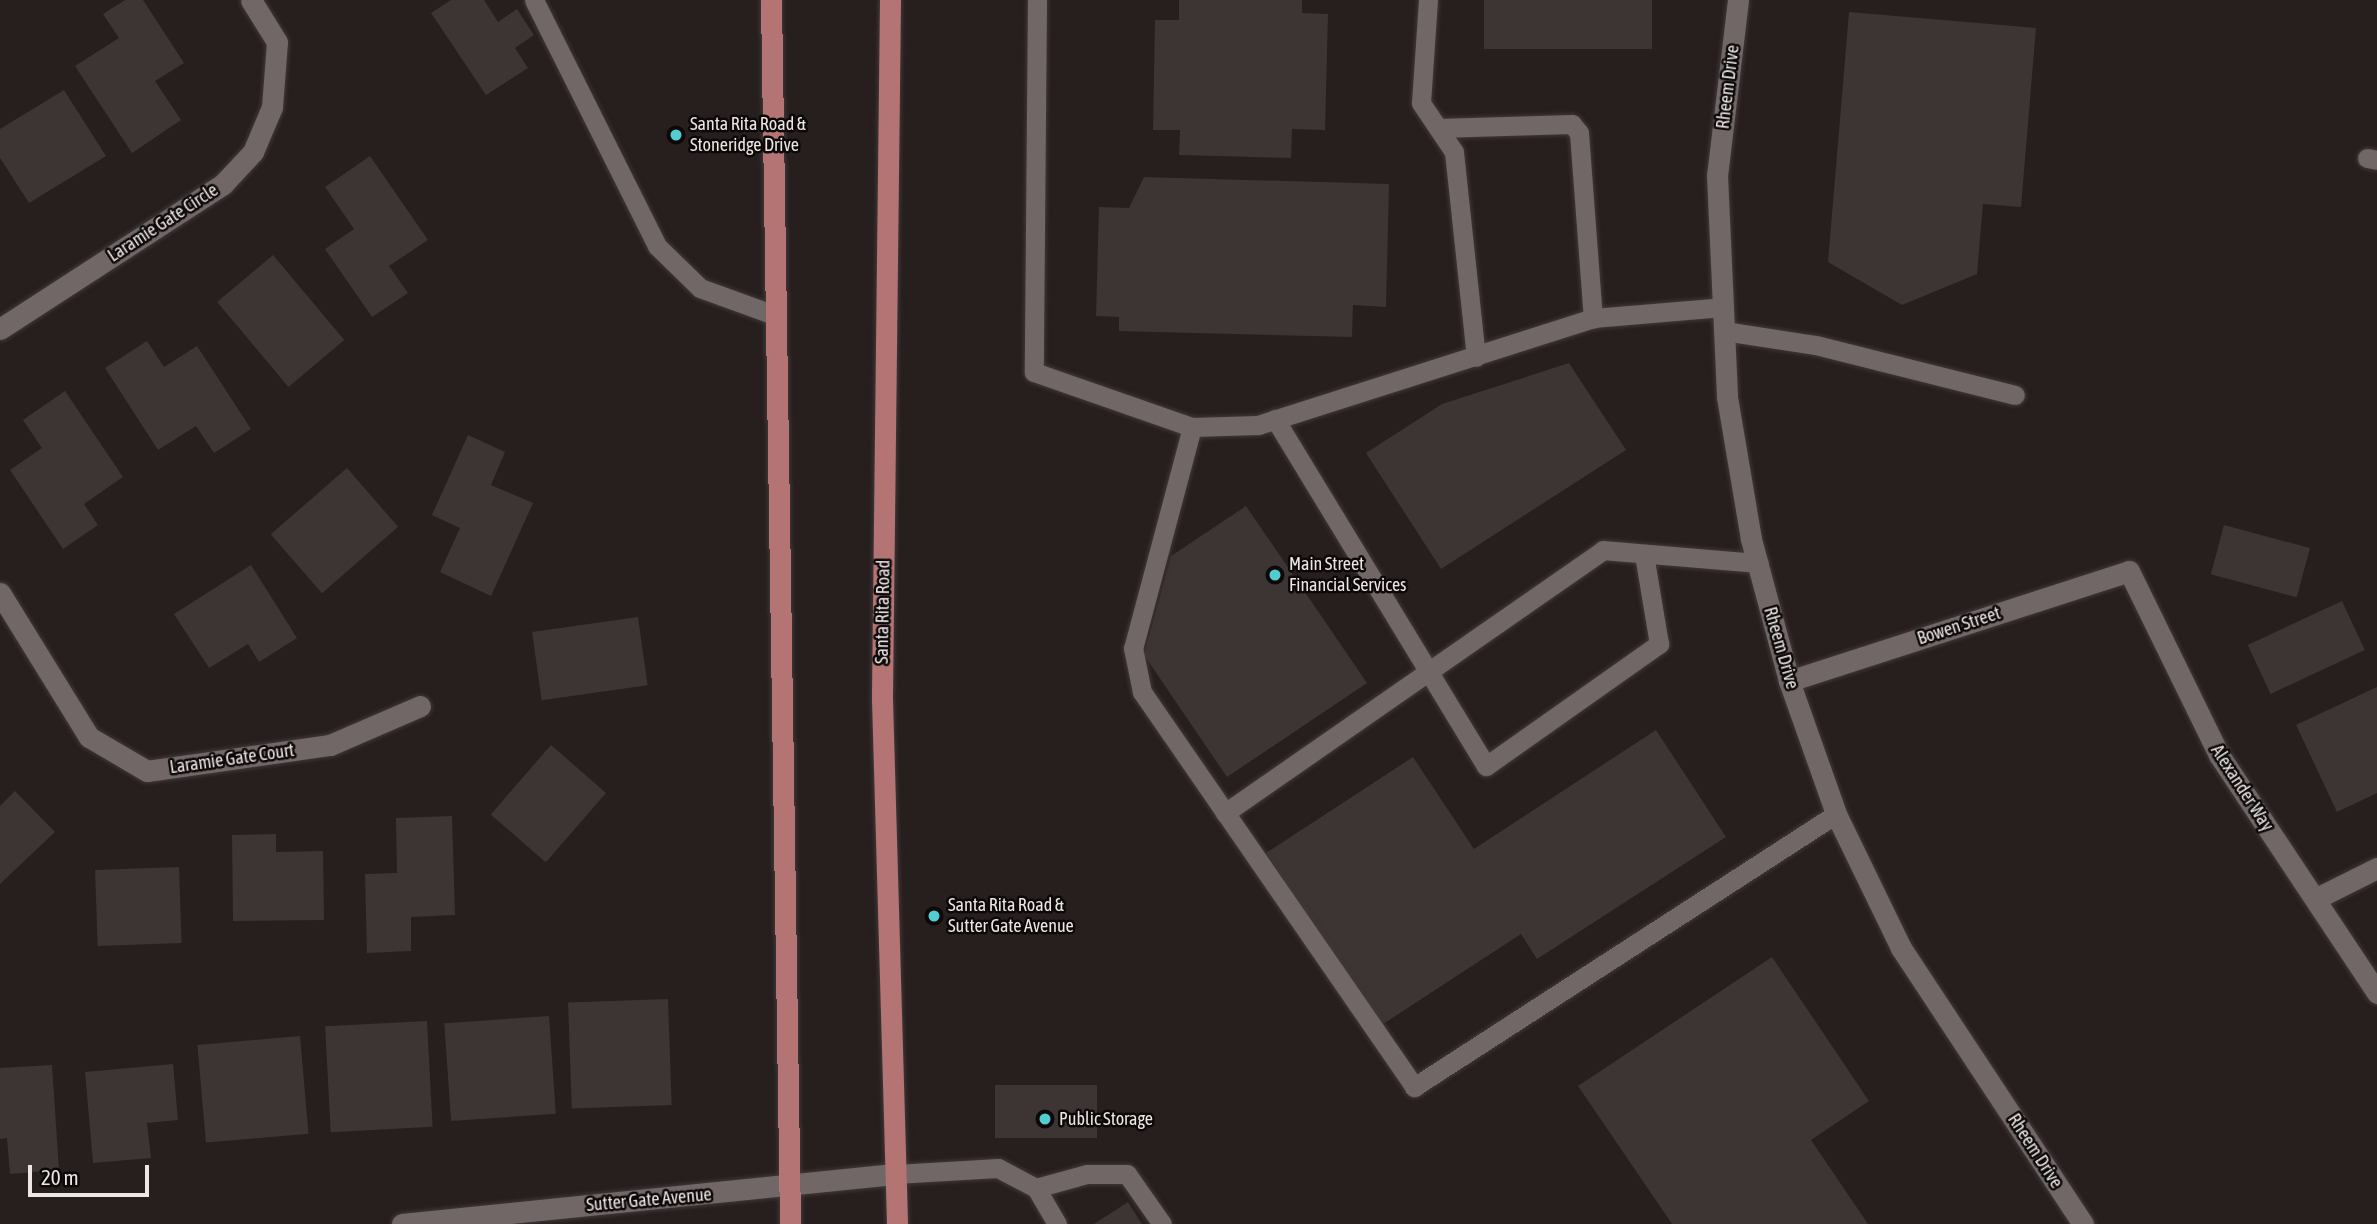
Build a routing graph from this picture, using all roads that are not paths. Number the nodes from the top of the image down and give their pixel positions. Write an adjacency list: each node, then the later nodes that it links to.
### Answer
1 (250, 0): 12 (street, Laramie Gate Circle)
2 (534, 0): 10 (lane)
3 (771, 0): 10 (main road)
4 (890, 0): 30 (main road, Santa Rita Road)
5 (1037, 0): 17 (lane)
6 (1428, 0): 8 (lane)
7 (1738, 0): 9 (street, Rheem Drive)
8 (1438, 128): 11 (lane); 14 (lane)
9 (1723, 307): 11 (lane); 13 (street, Rheem Drive)
10 (772, 314): 31 (main road)
11 (1593, 318): 14 (lane)
12 (0, 329)
13 (1724, 331): 15 (lane); 19 (street, Rheem Drive)
14 (1476, 357): 16 (lane)
15 (2015, 395)
16 (1275, 419): 17 (lane); 22 (lane)
17 (1192, 427): 25 (lane)
18 (1644, 554): 19 (lane); 22 (lane); 22 (lane)
19 (1758, 563): 23 (street, Rheem Drive)
20 (2129, 571): 23 (street, Bowen Street); 28 (street, Alexander Way)
21 (0, 593): 24 (street, Laramie Gate Court)
22 (1427, 669): 25 (lane)
23 (1789, 681): 26 (street, Rheem Drive)
24 (420, 706)
25 (1225, 813): 26 (lane)
26 (1836, 814): 38 (street, Rheem Drive)
27 (2377, 868): 28 (street)
28 (2315, 899): 29 (street, Alexander Way)
29 (2377, 993)
30 (897, 1174): 31 (street, Sutter Gate Avenue); 32 (lane); 35 (main road, Santa Rita Road)
31 (790, 1186): 33 (street, Sutter Gate Avenue); 34 (main road)
32 (1036, 1188): 36 (lane); 37 (lane)
33 (402, 1224)
34 (790, 1224)
35 (897, 1224)
36 (1057, 1224)
37 (1162, 1224)
38 (2083, 1224)

